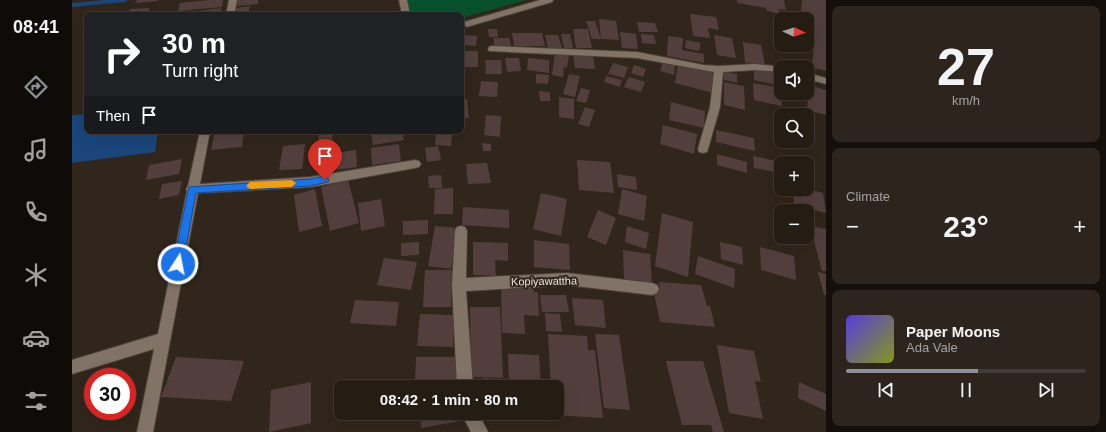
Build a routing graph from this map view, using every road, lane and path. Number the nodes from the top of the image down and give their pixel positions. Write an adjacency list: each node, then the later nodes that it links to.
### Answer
1 (233, 0): 4 (street)
2 (403, 0): 5 (street)
3 (549, 0): 6 (street)
4 (231, 12)
5 (405, 12)
6 (467, 24)
7 (492, 49): 9 (street)
8 (774, 68): 9 (street)
9 (719, 69): 13 (street)
10 (814, 78): 11 (street)
11 (826, 81)
12 (204, 134): 15 (street)
13 (703, 149)
14 (415, 164): 15 (street)
15 (192, 189): 19 (street)
16 (461, 231): 17 (street)
17 (459, 285): 18 (street, Kopiyawattha); 21 (street)
18 (652, 289)
19 (163, 339): 20 (street); 23 (street)
20 (72, 367)
21 (465, 380)
22 (473, 420): 24 (street)
23 (145, 432)
24 (480, 432)

